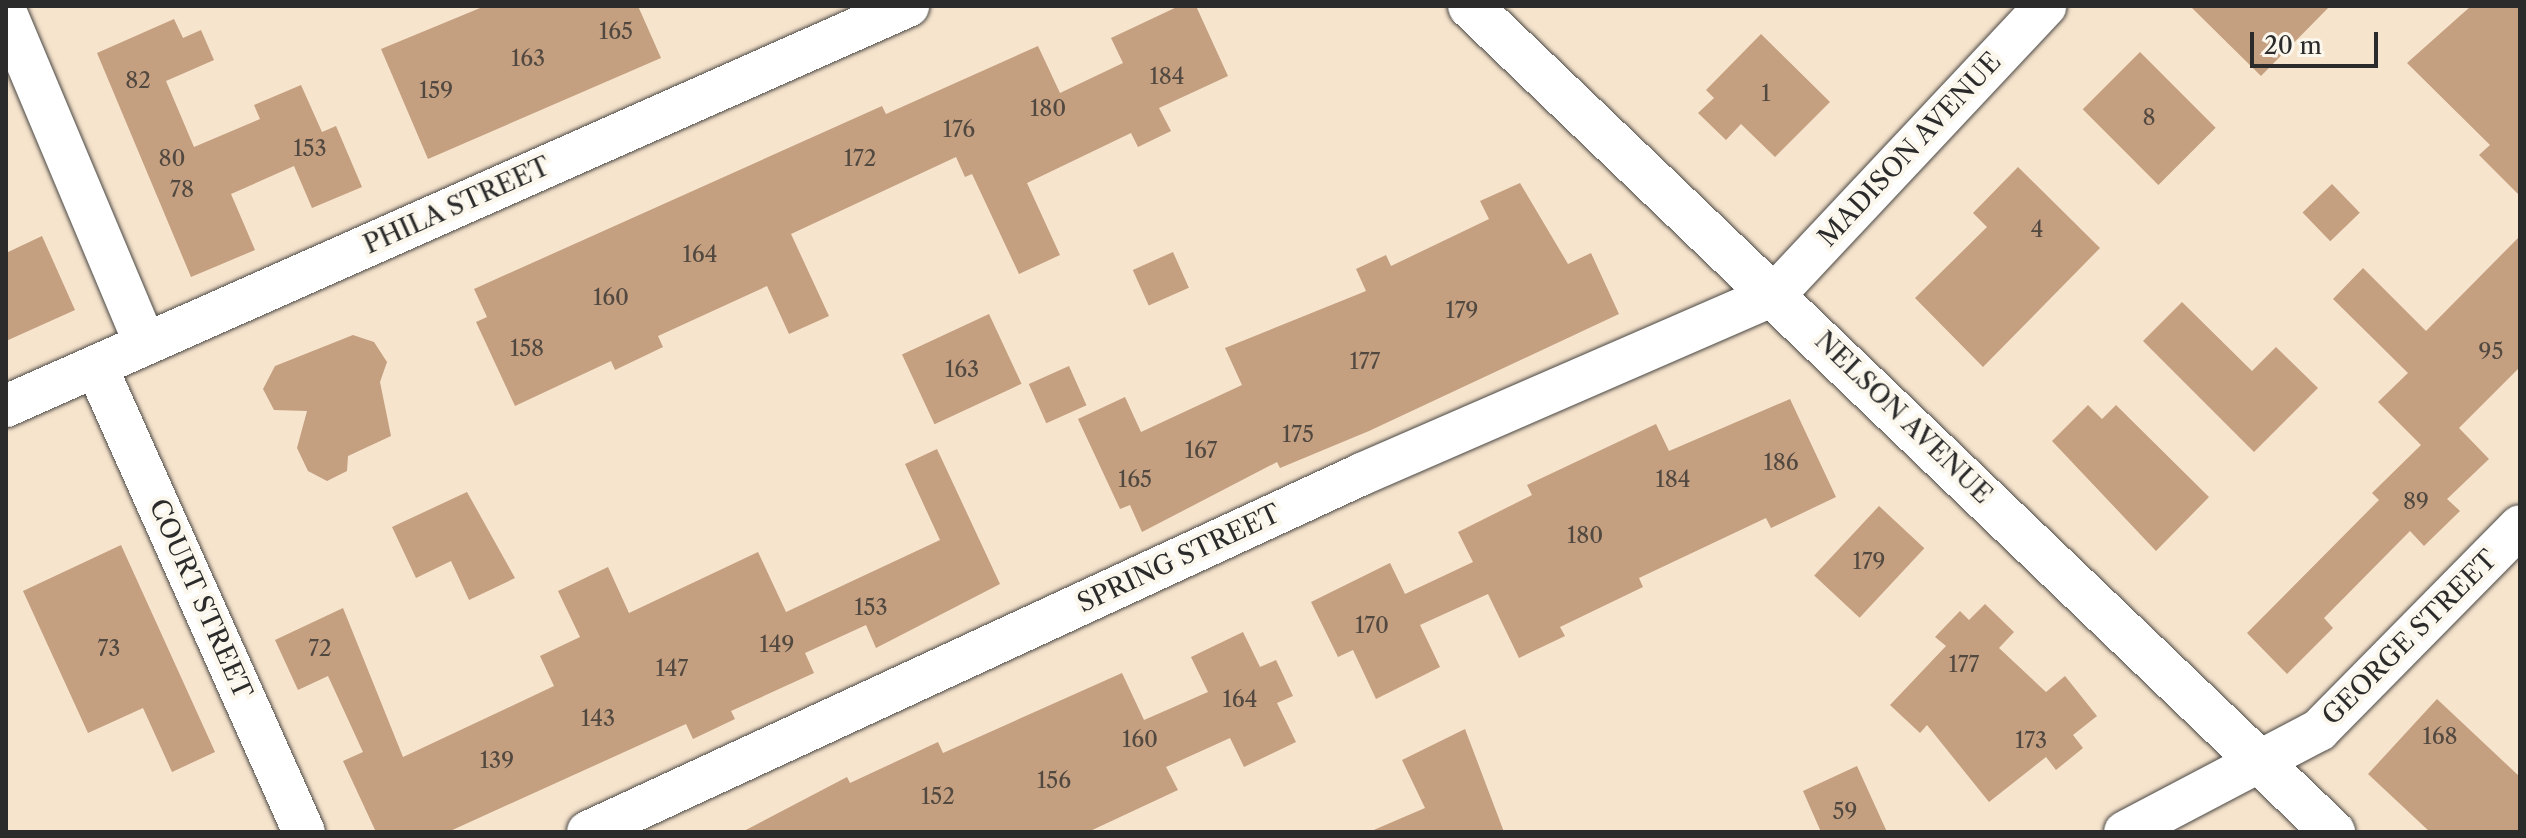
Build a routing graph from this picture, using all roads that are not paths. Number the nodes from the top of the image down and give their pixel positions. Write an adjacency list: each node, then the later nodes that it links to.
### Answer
1 (908, 6): 6 (street, PHILA STREET)
2 (1470, 6): 5 (street, NELSON AVENUE)
3 (2045, 6): 5 (street, MADISON AVENUE)
4 (6, 13): 6 (street)
5 (1775, 294): 10 (street, NELSON AVENUE); 12 (street, SPRING STREET)
6 (145, 343): 7 (street, PHILA STREET)
7 (96, 366): 8 (street, PHILA STREET); 11 (street, COURT STREET)
8 (6, 406)
9 (2520, 526): 10 (street, GEORGE STREET)
10 (2262, 763): 13 (street, GEORGE STREET); 14 (street, NELSON AVENUE)
11 (304, 832)
12 (588, 832)
13 (2125, 832)
14 (2333, 832)

